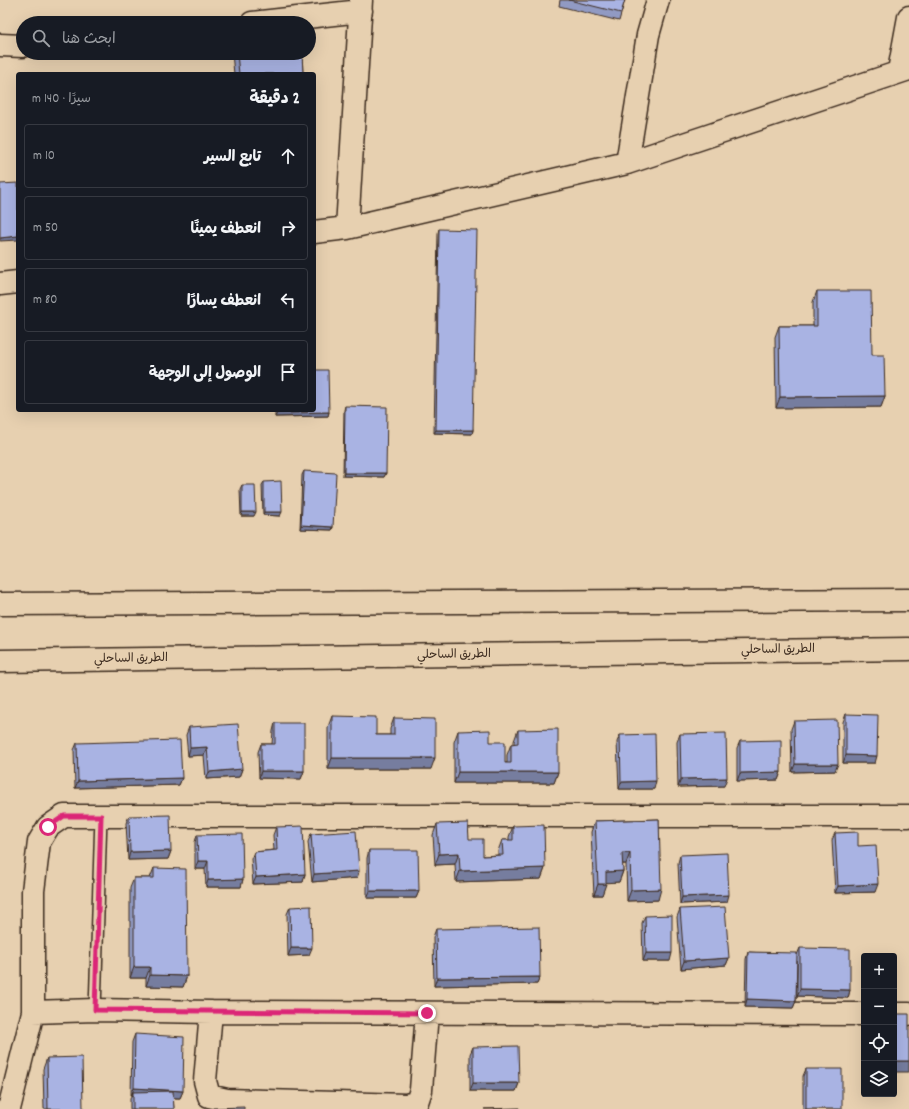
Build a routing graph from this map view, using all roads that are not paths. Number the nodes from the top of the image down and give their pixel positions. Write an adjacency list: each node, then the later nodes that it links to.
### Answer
1 (658, 0): 8 (main road)
2 (361, 6): 3 (main road); 9 (main road)
3 (297, 16)
4 (909, 17): 7 (main road)
5 (0, 45): 6 (main road)
6 (16, 46)
7 (904, 70): 8 (main road)
8 (627, 163): 9 (main road)
9 (347, 228): 10 (main road)
10 (316, 232)
11 (16, 282): 12 (main road)
12 (0, 284)
13 (909, 600): 14 (main road)
14 (0, 604)
15 (909, 649): 16 (main road, الطريق الساحلي)
16 (0, 661)
17 (101, 816): 18 (main road); 19 (lane); 20 (main road)
18 (909, 816)
19 (95, 1010): 20 (main road); 21 (main road)
20 (33, 1012): 26 (main road)
21 (211, 1012): 22 (main road); 22 (main road)
22 (427, 1013): 23 (main road)
23 (861, 1014)
24 (897, 1014): 25 (main road)
25 (909, 1014)
26 (9, 1109)

